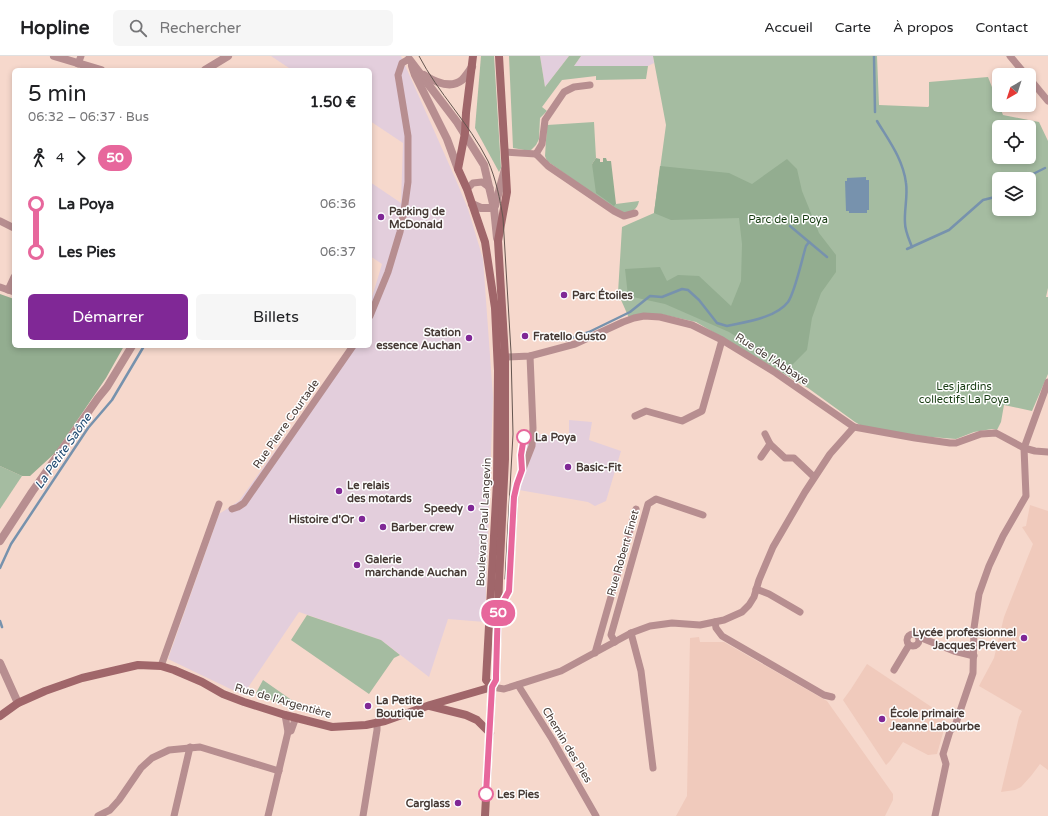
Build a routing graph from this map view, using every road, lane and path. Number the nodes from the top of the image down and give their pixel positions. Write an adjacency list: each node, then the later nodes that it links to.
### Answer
1 (54, 56): 7 (street)
2 (228, 56): 10 (street)
3 (474, 56): 8 (main road)
4 (499, 56): 17 (main road, Boulevard Paul Langevin)
5 (1010, 56): 11 (street)
6 (409, 57): 12 (street); 19 (street); 31 (street)
7 (79, 60): 9 (street)
8 (472, 67): 12 (street); 16 (main road)
9 (97, 68)
10 (208, 68)
11 (1020, 68)
12 (420, 73): 16 (street)
13 (590, 85): 18 (street)
14 (1036, 86): 15 (street)
15 (1048, 101)
16 (465, 134): 19 (main road); 21 (street)
17 (505, 152): 18 (street); 20 (main road, Boulevard Paul Langevin)
18 (536, 154): 25 (street)
19 (458, 169): 22 (main road, Boulevard Paul Langevin)
20 (505, 169): 24 (street, Boulevard Paul Langevin); 28 (main road, Boulevard Paul Langevin)
21 (490, 188): 22 (street); 24 (street)
22 (467, 189): 23 (main road, Boulevard Paul Langevin)
23 (472, 204): 24 (street); 33 (main road, Boulevard Paul Langevin)
24 (494, 208): 28 (street)
25 (635, 213)
26 (0, 221): 27 (street)
27 (12, 227)
28 (498, 241): 37 (main road, Boulevard Paul Langevin)
29 (0, 287): 30 (street)
30 (11, 291)
31 (372, 311)
32 (722, 340): 36 (street, Rue de l'Abbaye); 39 (street); 40 (street, Rue de l'Abbaye)
33 (497, 345): 37 (street); 64 (main road, Boulevard Paul Langevin)
34 (131, 348): 51 (street)
35 (352, 348): 48 (street, Rue Pierre Courtade)
36 (530, 356): 37 (street, Rue de l'Abbaye); 53 (street)
37 (505, 357): 53 (main road, Boulevard Paul Langevin)
38 (1048, 382): 43 (street)
39 (635, 416)
40 (854, 427): 43 (street, Rue de l'Abbaye); 46 (street)
41 (764, 434): 42 (street)
42 (770, 444): 45 (street); 46 (street)
43 (1024, 448): 44 (street, Rue de l'Abbaye); 59 (street)
44 (1048, 452)
45 (761, 457)
46 (814, 477): 52 (street)
47 (219, 504): 61 (street)
48 (232, 509)
49 (636, 509): 58 (street, Rue Robert Finet)
50 (703, 515): 57 (street, Rue Robert Finet)
51 (0, 541)
52 (756, 589): 54 (street); 55 (street)
53 (498, 604): 64 (main road, Boulevard Paul Langevin)
54 (800, 612)
55 (715, 622): 56 (street); 65 (street)
56 (631, 633): 57 (street); 75 (street)
57 (615, 642): 58 (street)
58 (595, 653): 63 (street)
59 (974, 656): 62 (street); 83 (street)
60 (0, 663): 66 (street)
61 (161, 666): 66 (main road, Rue de l'Argentière); 68 (main road, Rue de l'Argentière)
62 (894, 670)
63 (518, 685): 64 (street); 82 (street, Chemin des Pies)
64 (492, 687): 67 (main road, Rue de l'Argentière); 73 (main road)
65 (832, 697)
66 (18, 703): 69 (main road, Rue de l'Argentière)
67 (430, 706): 71 (main road, Rue de l'Argentière); 73 (main road)
68 (284, 714): 70 (main road, Rue de l'Argentière); 72 (street)
69 (0, 716)
70 (296, 717): 71 (main road, Rue de l'Argentière); 72 (street)
71 (377, 722): 80 (street)
72 (288, 732): 76 (street)
73 (490, 733): 81 (main road)
74 (190, 747): 76 (street); 77 (street); 78 (street)
75 (653, 768)
76 (279, 771): 79 (street)
77 (98, 816)
78 (174, 816)
79 (268, 816)
80 (363, 816)
81 (485, 816)
82 (596, 816)
83 (934, 816)

